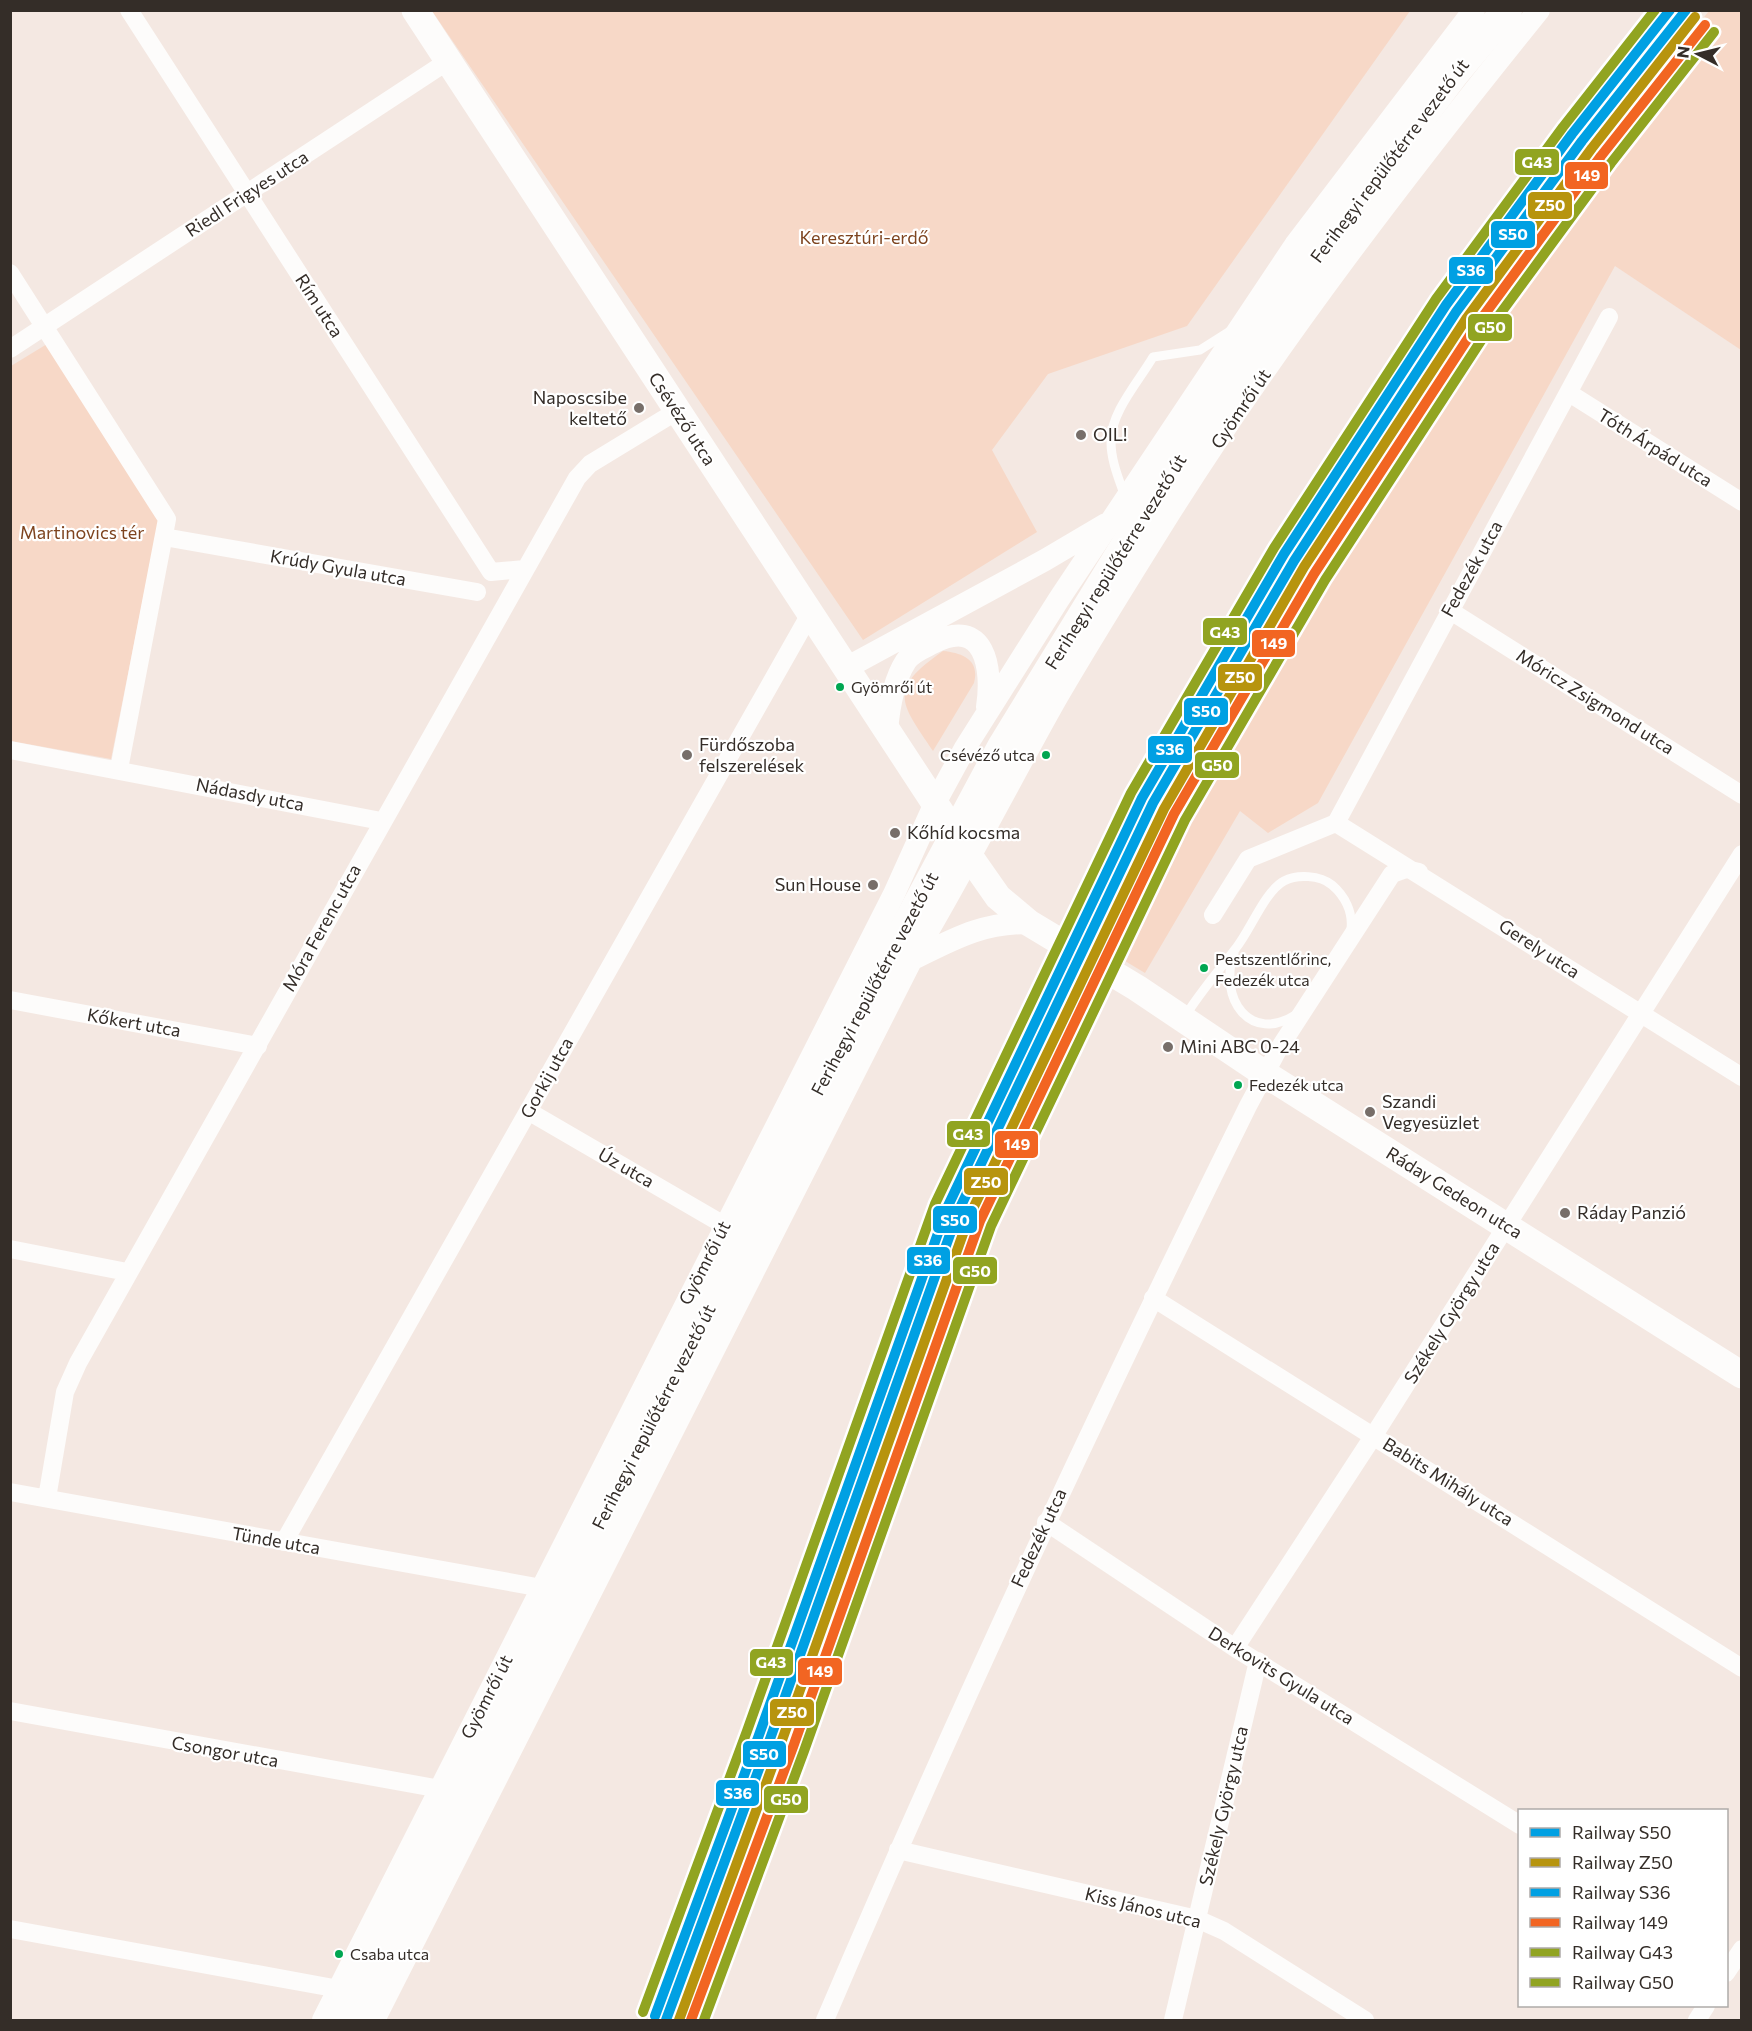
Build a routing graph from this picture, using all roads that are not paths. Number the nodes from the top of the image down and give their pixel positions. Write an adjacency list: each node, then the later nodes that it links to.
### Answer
1 (129, 10): 7 (street, Rím utca)
2 (415, 10): 6 (main road, Csévéző utca)
3 (1474, 10): 10 (street, Gyömrői út)
4 (1507, 10): 39 (main road, Ferihegyi repülőtérre vezető út)
5 (1539, 10): 31 (street, Gyömrői út)
6 (448, 61): 7 (street, Riedl Frigyes utca); 14 (main road, Csévéző utca)
7 (247, 194): 11 (street, Riedl Frigyes utca); 20 (street, Rím utca)
8 (10, 273): 11 (street)
9 (1609, 317): 13 (street, Fedezék utca)
10 (1242, 323): 15 (street, Gyömrői út); 15 (lane)
11 (45, 326): 12 (street); 18 (street)
12 (10, 349)
13 (1569, 393): 16 (street, Tóth Árpád utca); 22 (street, Fedezék utca)
14 (677, 411): 19 (street, Móra Ferenc utca); 23 (main road, Csévéző utca)
15 (1125, 499): 17 (street, Gyömrői út)
16 (1742, 502)
17 (1112, 520): 25 (street, Gyömrői út); 26 (street, Gyömrői út)
18 (163, 544): 21 (street, Krúdy Gyula utca); 30 (street)
19 (525, 569): 20 (street); 24 (street, Móra Ferenc utca)
20 (491, 572): 21 (street)
21 (477, 592): 24 (street)
22 (1449, 610): 32 (street, Móricz Zsigmond utca); 35 (street, Fedezék utca)
23 (810, 614): 25 (main road, Csévéző utca); 52 (street, Gorkij utca)
24 (490, 627): 34 (street, Móra Ferenc utca)
25 (846, 668): 27 (main road, Csévéző utca)
26 (987, 712): 27 (street); 28 (street, Gyömrői út)
27 (887, 731): 33 (main road, Csévéző utca)
28 (965, 748): 31 (street); 33 (street, Gyömrői út)
29 (10, 750): 30 (street)
30 (119, 769): 34 (street, Nádasdy utca)
31 (1016, 774): 37 (street, Gyömrői út)
32 (1742, 795)
33 (935, 803): 37 (main road, Csévéző utca); 39 (street, Gyömrői út)
34 (381, 821): 49 (street, Móra Ferenc utca)
35 (1336, 822): 38 (street, Gerely utca); 40 (street)
36 (1742, 854): 47 (street, Székely György utca)
37 (970, 857): 41 (main road, Ráday Gedeon utca); 44 (street, Gyömrői út)
38 (1419, 872): 42 (street, Fedezék utca); 47 (street, Gerely utca)
39 (902, 903): 44 (street); 53 (street, Gyömrői út); 77 (main road, Ferihegyi repülőtérre vezető út)
40 (1213, 915)
41 (1040, 930): 44 (street); 48 (main road, Ráday Gedeon utca)
42 (1350, 938): 43 (lane); 46 (street, Fedezék utca)
43 (1236, 948): 46 (lane); 48 (lane)
44 (912, 957): 78 (street, Gyömrői út)
45 (10, 1000): 49 (street, Kőkert utca)
46 (1305, 1008): 50 (street, Fedezék utca)
47 (1642, 1015): 51 (street, Gerely utca); 54 (street, Székely György utca)
48 (1182, 1020): 50 (main road, Ráday Gedeon utca)
49 (258, 1046): 56 (street, Móra Ferenc utca)
50 (1265, 1074): 54 (main road, Ráday Gedeon utca); 57 (street, Fedezék utca)
51 (1742, 1077)
52 (528, 1111): 53 (street, Úz utca); 63 (street, Gorkij utca)
53 (724, 1225): 64 (street, Gyömrői út)
54 (1507, 1226): 58 (main road, Ráday Gedeon utca); 59 (street, Székely György utca)
55 (10, 1249): 56 (street)
56 (127, 1272): 61 (street, Móra Ferenc utca)
57 (1153, 1298): 59 (street, Babits Mihály utca); 62 (street, Fedezék utca)
58 (1742, 1375)
59 (1374, 1435): 65 (street, Székely György utca); 67 (street, Babits Mihály utca)
60 (10, 1492): 61 (street, Tünde utca)
61 (47, 1498): 63 (street, Tünde utca)
62 (1046, 1522): 65 (street, Derkovits Gyula utca); 71 (street, Fedezék utca)
63 (284, 1542): 64 (street, Tünde utca)
64 (542, 1588): 69 (street, Gyömrői út)
65 (1235, 1648): 66 (street, Derkovits Gyula utca)
66 (1258, 1662): 70 (street, Derkovits Gyula utca); 72 (street, Székely György utca)
67 (1742, 1668)
68 (10, 1711): 69 (street, Csongor utca)
69 (440, 1789): 74 (street, Gyömrői út)
70 (1518, 1824)
71 (898, 1850): 72 (street, Kiss János utca); 79 (street, Fedezék utca)
72 (1197, 1919): 80 (street, Székely György utca); 81 (street, Kiss János utca)
73 (10, 1929): 74 (street)
74 (339, 1989): 76 (street, Gyömrői út)
75 (1705, 2007): 82 (street)
76 (323, 2020)
77 (348, 2020)
78 (374, 2020)
79 (825, 2020)
80 (1173, 2020)
81 (1365, 2020)
82 (1696, 2020)

